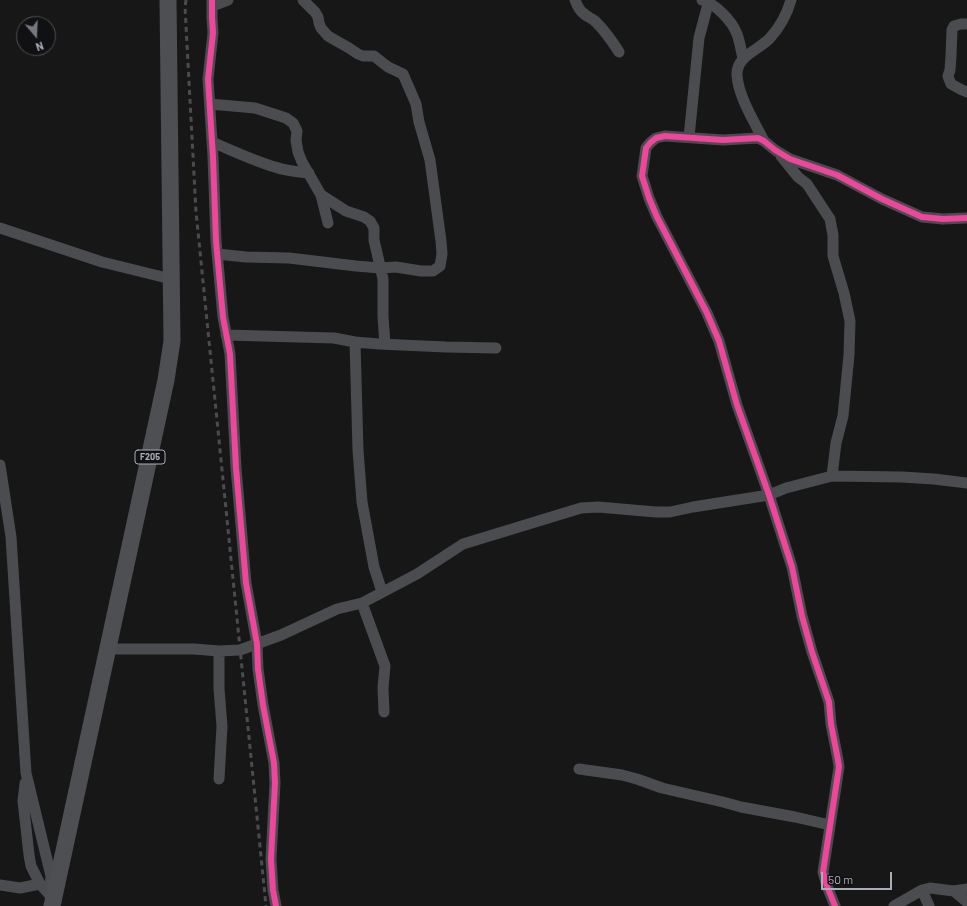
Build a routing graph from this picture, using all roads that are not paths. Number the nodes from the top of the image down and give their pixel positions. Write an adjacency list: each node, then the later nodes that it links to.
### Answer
1 (168, 0): 24 (main road, F205)
2 (228, 0): 7 (street)
3 (303, 0): 23 (street)
4 (574, 0): 9 (street)
5 (791, 0): 10 (street)
6 (706, 1): 10 (street); 13 (street)
7 (212, 3): 12 (street)
8 (967, 24): 11 (street)
9 (619, 52)
10 (743, 58): 14 (street)
11 (967, 92)
12 (210, 104): 15 (street); 17 (street)
13 (689, 137): 14 (street); 32 (street)
14 (764, 141): 16 (street)
15 (212, 142): 17 (street); 22 (street)
16 (776, 150): 19 (street); 30 (street)
17 (309, 173): 18 (street)
18 (321, 195): 20 (street); 23 (street)
19 (967, 218)
20 (328, 223)
21 (0, 228): 24 (street)
22 (217, 254): 23 (street); 25 (street)
23 (380, 268): 27 (street)
24 (171, 279): 37 (main road, F205)
25 (226, 335): 26 (street); 36 (street)
26 (354, 342): 27 (street); 34 (street)
27 (385, 344): 28 (street)
28 (496, 348)
29 (0, 465): 33 (street)
30 (832, 476): 31 (street); 32 (street)
31 (967, 483)
32 (769, 495): 34 (street); 43 (street)
33 (5, 536): 41 (street)
34 (382, 592): 35 (street)
35 (362, 603): 36 (street); 39 (street)
36 (257, 644): 38 (street); 51 (street)
37 (108, 649): 38 (street); 49 (main road, F205)
38 (219, 651): 42 (street)
39 (384, 712)
40 (579, 769): 43 (street)
41 (26, 772): 44 (street); 49 (street)
42 (219, 779)
43 (830, 825): 52 (street)
44 (40, 884): 45 (street); 49 (street)
45 (0, 885)
46 (967, 889): 48 (street)
47 (922, 890): 48 (street); 53 (street); 54 (street)
48 (954, 891): 50 (street)
49 (51, 902)
50 (967, 902)
51 (276, 906)
52 (835, 906)
53 (894, 906)
54 (929, 906)

